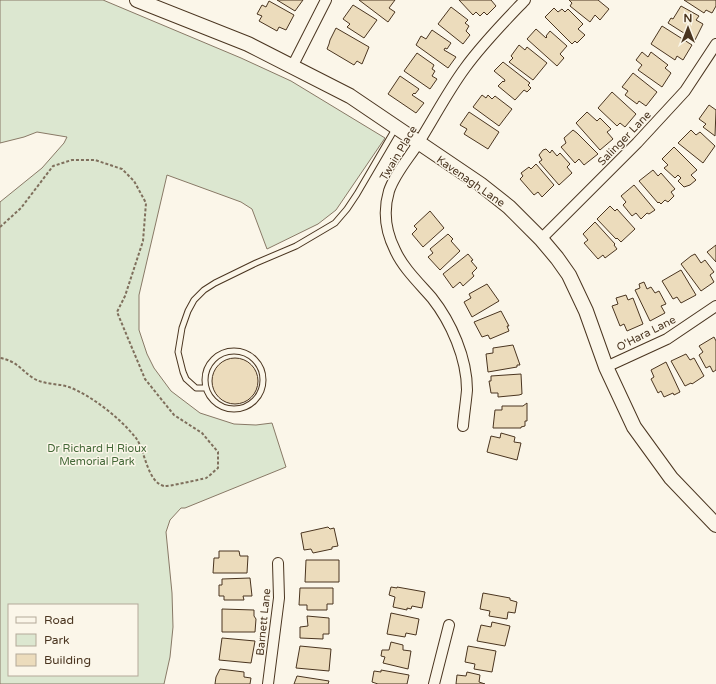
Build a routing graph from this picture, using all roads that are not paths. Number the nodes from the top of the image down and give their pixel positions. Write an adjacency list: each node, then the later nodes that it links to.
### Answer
1 (326, 0): 5 (street)
2 (526, 0): 7 (street, Twain Place)
3 (146, 2): 5 (main road, Kavenagh Lane)
4 (716, 44): 8 (street, Salinger Lane)
5 (292, 66): 6 (main road, Kavenagh Lane)
6 (396, 128): 7 (main road, Kavenagh Lane); 11 (lane)
7 (418, 144): 8 (main road, Kavenagh Lane); 12 (street, Twain Place)
8 (541, 239): 10 (main road, Kavenagh Lane)
9 (716, 306): 10 (street, O'Hara Lane)
10 (606, 367): 13 (main road, Kavenagh Lane)
11 (205, 388): 11 (lane)
12 (463, 426)
13 (716, 525)
14 (278, 563): 16 (street, Barnett Lane)
15 (449, 625): 17 (street)
16 (268, 684)
17 (434, 684)

